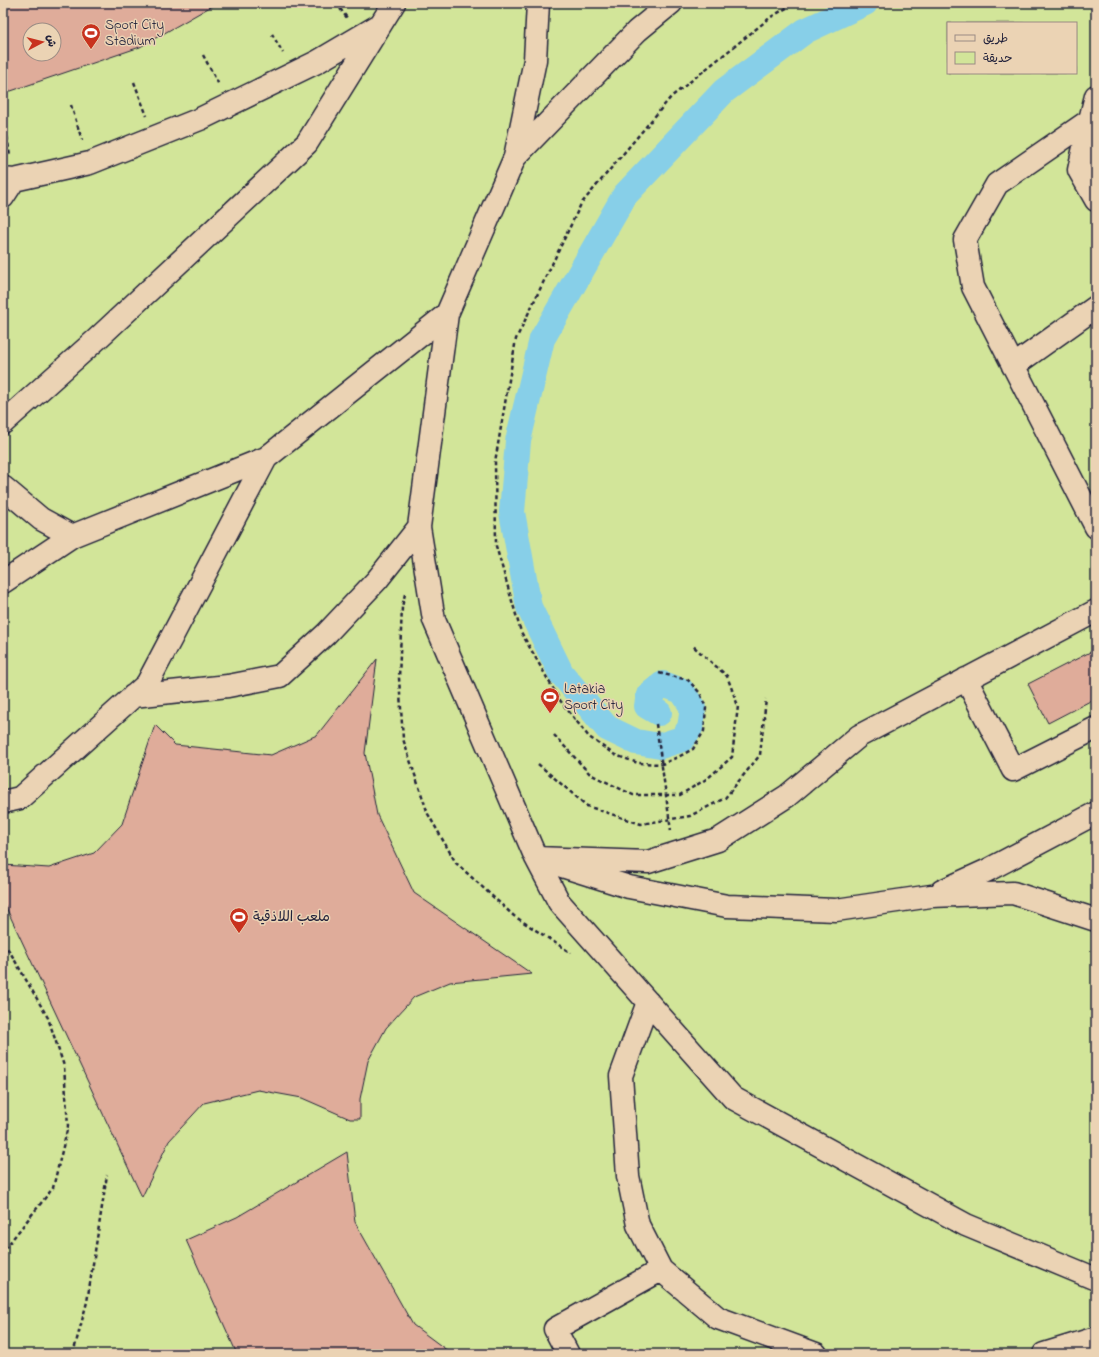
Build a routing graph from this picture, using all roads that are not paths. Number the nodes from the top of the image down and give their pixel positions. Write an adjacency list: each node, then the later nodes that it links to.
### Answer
1 (394, 3): 4 (lane)
2 (538, 3): 7 (lane)
3 (671, 3): 7 (lane)
4 (382, 24): 8 (lane); 13 (lane)
5 (1096, 96): 6 (lane)
6 (1090, 120): 9 (lane); 12 (lane)
7 (515, 157): 11 (lane)
8 (7, 185)
9 (1096, 200)
10 (1096, 307): 12 (lane)
11 (447, 314): 14 (lane); 16 (lane)
12 (1013, 366): 17 (lane)
13 (3, 422)
14 (266, 458): 18 (lane); 22 (lane)
15 (3, 487): 18 (lane)
16 (419, 527): 22 (lane); 26 (lane)
17 (1096, 527)
18 (72, 536): 19 (lane)
19 (3, 582)
20 (1096, 611): 21 (lane)
21 (966, 679): 23 (lane); 26 (lane)
22 (133, 696): 24 (lane)
23 (1096, 728)
24 (3, 802)
25 (1096, 813): 27 (lane)
26 (536, 858): 27 (lane); 29 (lane)
27 (931, 896): 28 (lane)
28 (1096, 920)
29 (648, 1002): 30 (lane); 31 (lane)
30 (661, 1270): 33 (lane); 34 (lane)
31 (1096, 1278)
32 (1096, 1338): 35 (lane)
33 (568, 1354)
34 (816, 1354)
35 (1044, 1354)

